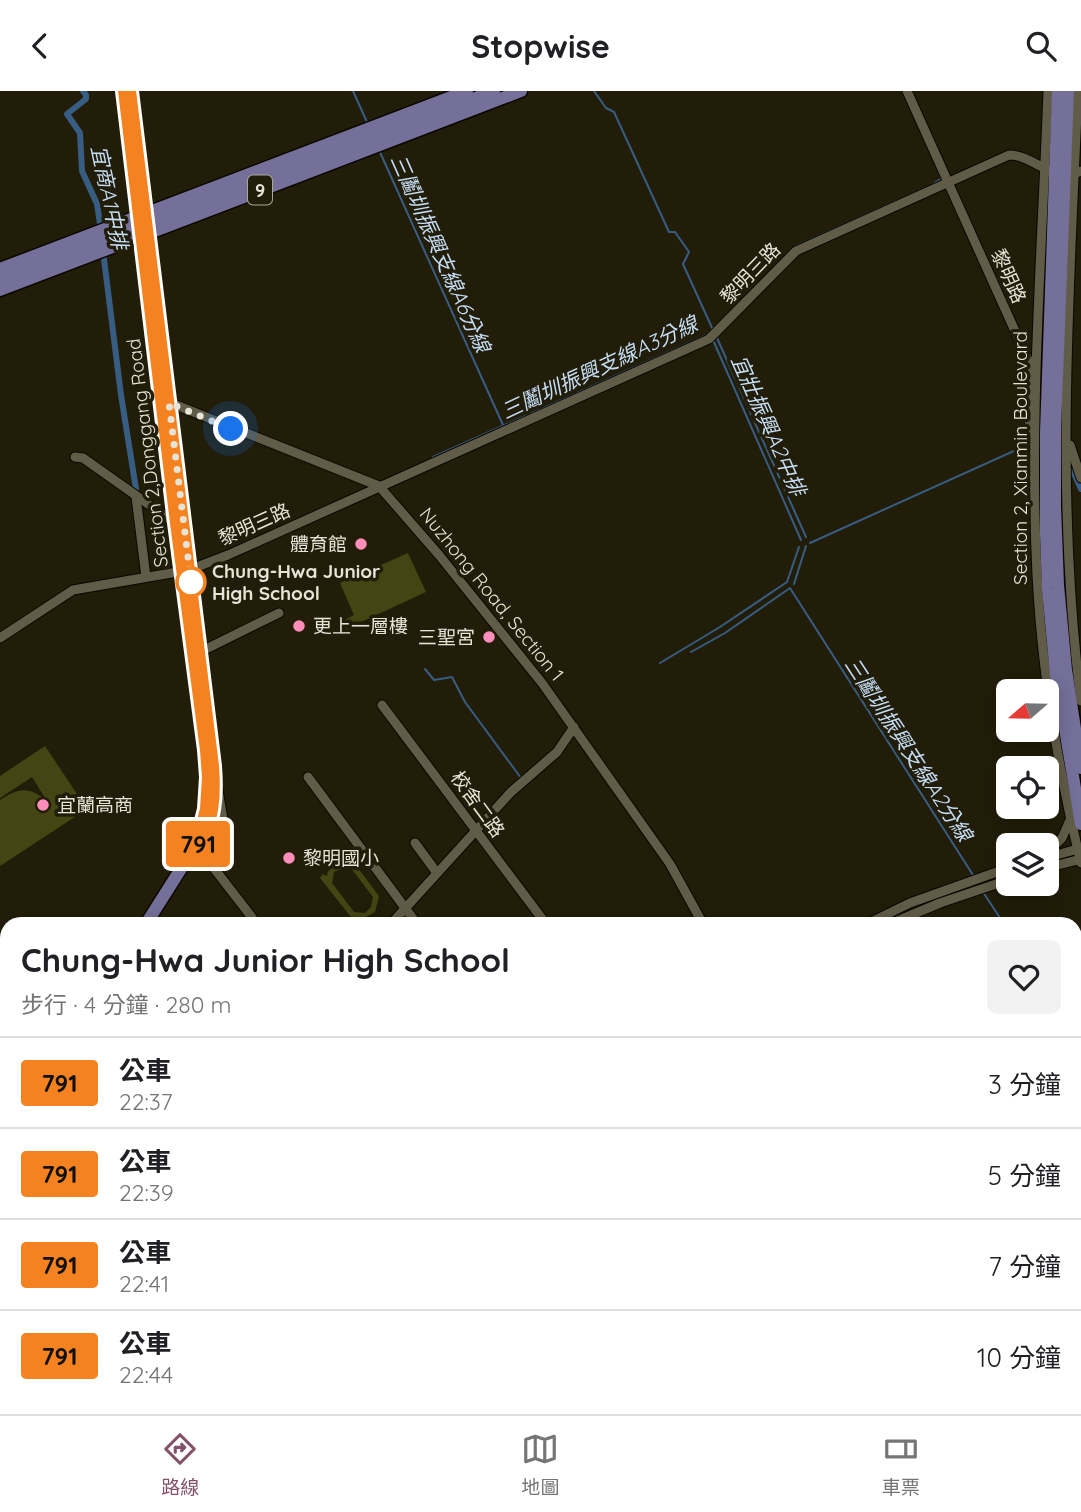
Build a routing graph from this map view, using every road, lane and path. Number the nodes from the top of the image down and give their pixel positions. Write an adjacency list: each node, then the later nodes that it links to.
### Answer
1 (123, 91): 14 (main road)
2 (131, 91): 14 (main road)
3 (444, 91): 14 (main road, 9)
4 (467, 91): 14 (main road, 9)
5 (494, 91): 14 (main road, 9)
6 (521, 91): 14 (main road, 9)
7 (907, 91): 13 (street, 黎明路)
8 (1048, 91): 12 (street, Section 2, Xianmin Boulevard)
9 (1058, 91): 12 (main road, Section 2, Xianmin Boulevard)
10 (1068, 91): 12 (main road, Section 2, Xianmin Boulevard)
11 (1078, 91): 12 (street, Section 2, Xianmin Boulevard)
12 (1064, 172): 13 (street, 黎明三路); 19 (street, Section 2, Xianmin Boulevard); 21 (main road, Section 2, Xianmin Boulevard); 21 (street, Section 2, Xianmin Boulevard)
13 (947, 182): 19 (street, 黎明路); 25 (street, 黎明三路)
14 (143, 221): 15 (main road, 9); 16 (main road, 9); 17 (main road, 9); 18 (main road, 9); 20 (main road, Section 2,Donggang Road)
15 (0, 261)
16 (0, 269)
17 (0, 280)
18 (0, 290)
19 (1033, 358): 21 (street, 黎明路)
20 (165, 401): 25 (street, Nuzhong Road, Section 1); 27 (main road, Section 2,Donggang Road)
21 (1051, 431): 23 (street, Section 2, Xianmin Boulevard); 24 (street, 黎明路); 36 (main road, Section 2, Xianmin Boulevard); 39 (main road, Section 2, Xianmin Boulevard)
22 (75, 457): 26 (street)
23 (1065, 471): 24 (street); 33 (street, Section 2, Xianmin Boulevard)
24 (1079, 474)
25 (379, 486): 28 (street, 黎明三路); 35 (street, Nuzhong Road, Section 1)
26 (136, 497): 27 (street); 29 (street)
27 (179, 522): 28 (main road, Section 2,Donggang Road)
28 (185, 570): 29 (street, 黎明三路); 32 (main road, Section 2,Donggang Road); 44 (main road, Section 2,Donggang Road)
29 (146, 577): 31 (street, 黎明三路)
30 (279, 613): 32 (street)
31 (0, 638)
32 (200, 652): 38 (main road, Section 2,Donggang Road)
33 (1081, 701)
34 (382, 705): 40 (street, 校舍二路)
35 (574, 727): 40 (street); 57 (street, Nuzhong Road, Section 1)
36 (1081, 768)
37 (308, 777): 51 (street)
38 (215, 781): 41 (street); 44 (main road, Section 2,Donggang Road)
39 (1076, 821): 42 (street); 46 (street, Section 2, Xianmin Boulevard)
40 (476, 832): 49 (street); 56 (street, 校舍二路)
41 (226, 837)
42 (1059, 841)
43 (415, 843): 49 (street)
44 (196, 845): 52 (main road, Section 2,Donggang Road); 53 (street)
45 (1059, 855): 46 (street)
46 (1080, 856): 47 (street)
47 (1059, 863)
48 (996, 872): 58 (street)
49 (437, 873): 51 (street)
50 (996, 884): 59 (street)
51 (405, 908): 54 (street); 55 (street)
52 (150, 917)
53 (252, 917)
54 (397, 917)
55 (412, 917)
56 (541, 917)
57 (700, 917)
58 (881, 917)
59 (906, 917)

